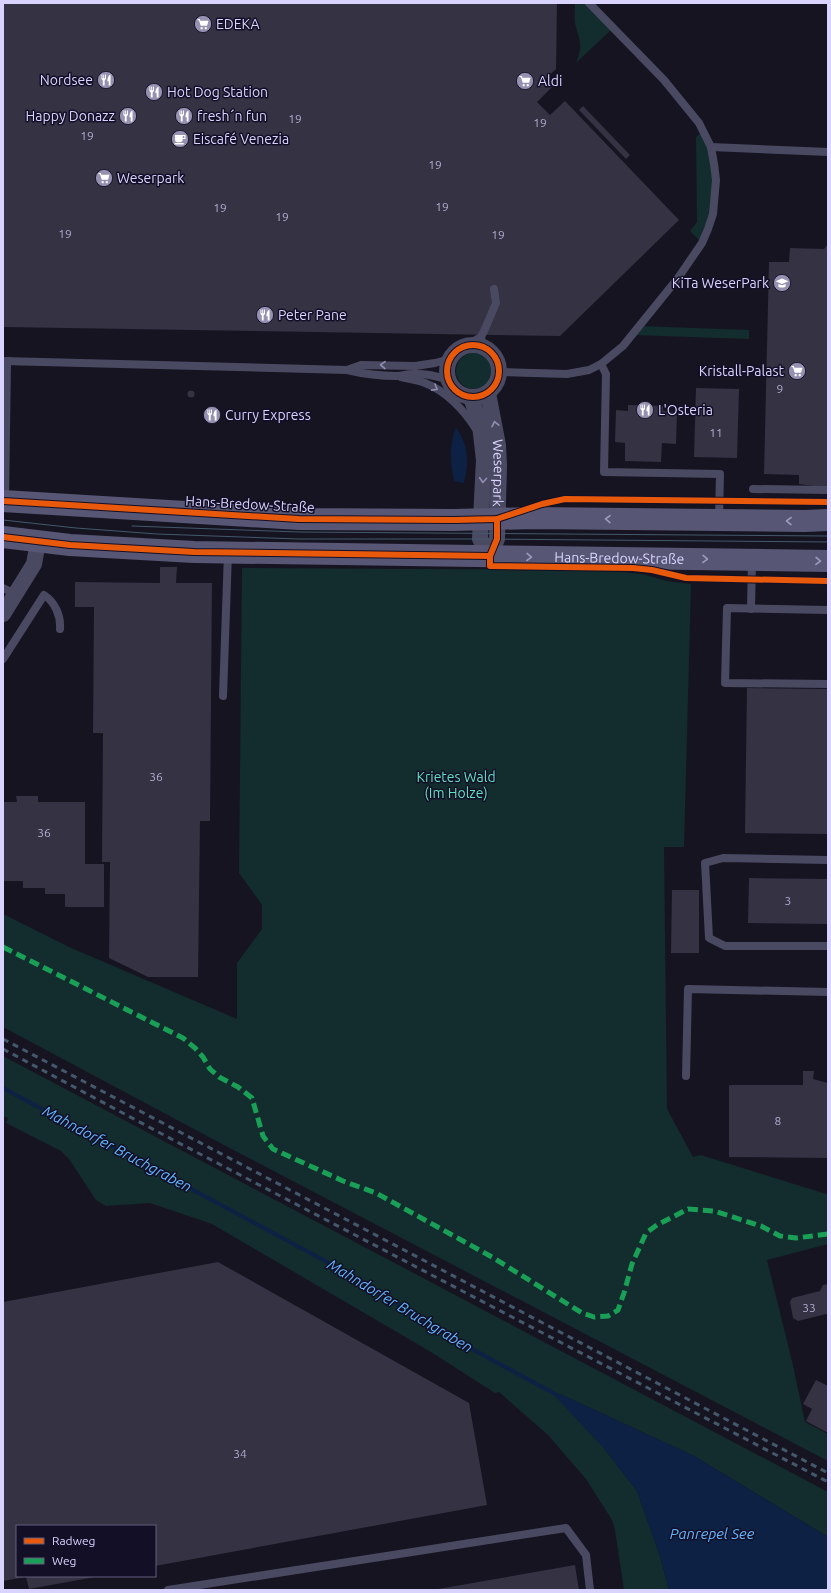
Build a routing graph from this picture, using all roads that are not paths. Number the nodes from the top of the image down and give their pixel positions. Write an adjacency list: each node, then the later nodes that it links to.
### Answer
1 (589, 3): 2 (lane)
2 (711, 147): 3 (lane); 8 (lane)
3 (828, 152)
4 (494, 290): 5 (lane)
5 (482, 342): 6 (street); 10 (street)
6 (450, 359): 9 (lane, one-way to 9); 12 (street)
7 (5, 361): 9 (lane); 18 (lane)
8 (601, 364): 10 (lane); 20 (lane)
9 (348, 370): 11 (lane)
10 (500, 372): 13 (street)
11 (398, 376): 12 (lane); 15 (lane, one-way to 15)
12 (448, 380): 14 (street)
13 (488, 393): 14 (street); 19 (street, Weserpark, one-way to 13)
14 (471, 397): 15 (street, Weserpark)
15 (483, 441): 19 (street, Weserpark, one-way to 19)
16 (753, 489): 17 (lane)
17 (828, 490)
18 (4, 501): 19 (main road, Hans-Bredow-Straße)
19 (489, 519): 20 (main road, Hans-Bredow-Straße, one-way to 19); 25 (street, Weserpark)
20 (720, 520): 21 (main road, Hans-Bredow-Straße, one-way to 20)
21 (828, 520)
22 (3, 537): 23 (main road, Hans-Bredow-Straße)
23 (38, 542): 24 (main road, Hans-Bredow-Straße); 28 (street)
24 (228, 552): 25 (main road, Hans-Bredow-Straße); 35 (lane)
25 (490, 556): 26 (main road, Hans-Bredow-Straße, one-way to 26)
26 (752, 559): 27 (main road, Hans-Bredow-Straße, one-way to 27); 29 (lane)
27 (828, 561)
28 (9, 591): 31 (street)
29 (751, 608): 30 (lane); 34 (lane)
30 (828, 610)
31 (3, 614)
32 (60, 629): 33 (lane)
33 (3, 659)
34 (828, 684)
35 (223, 696)
36 (828, 860): 37 (lane)
37 (828, 946)
38 (828, 992): 39 (lane)
39 (686, 1076)
40 (168, 1590): 41 (lane)
41 (590, 1590)

